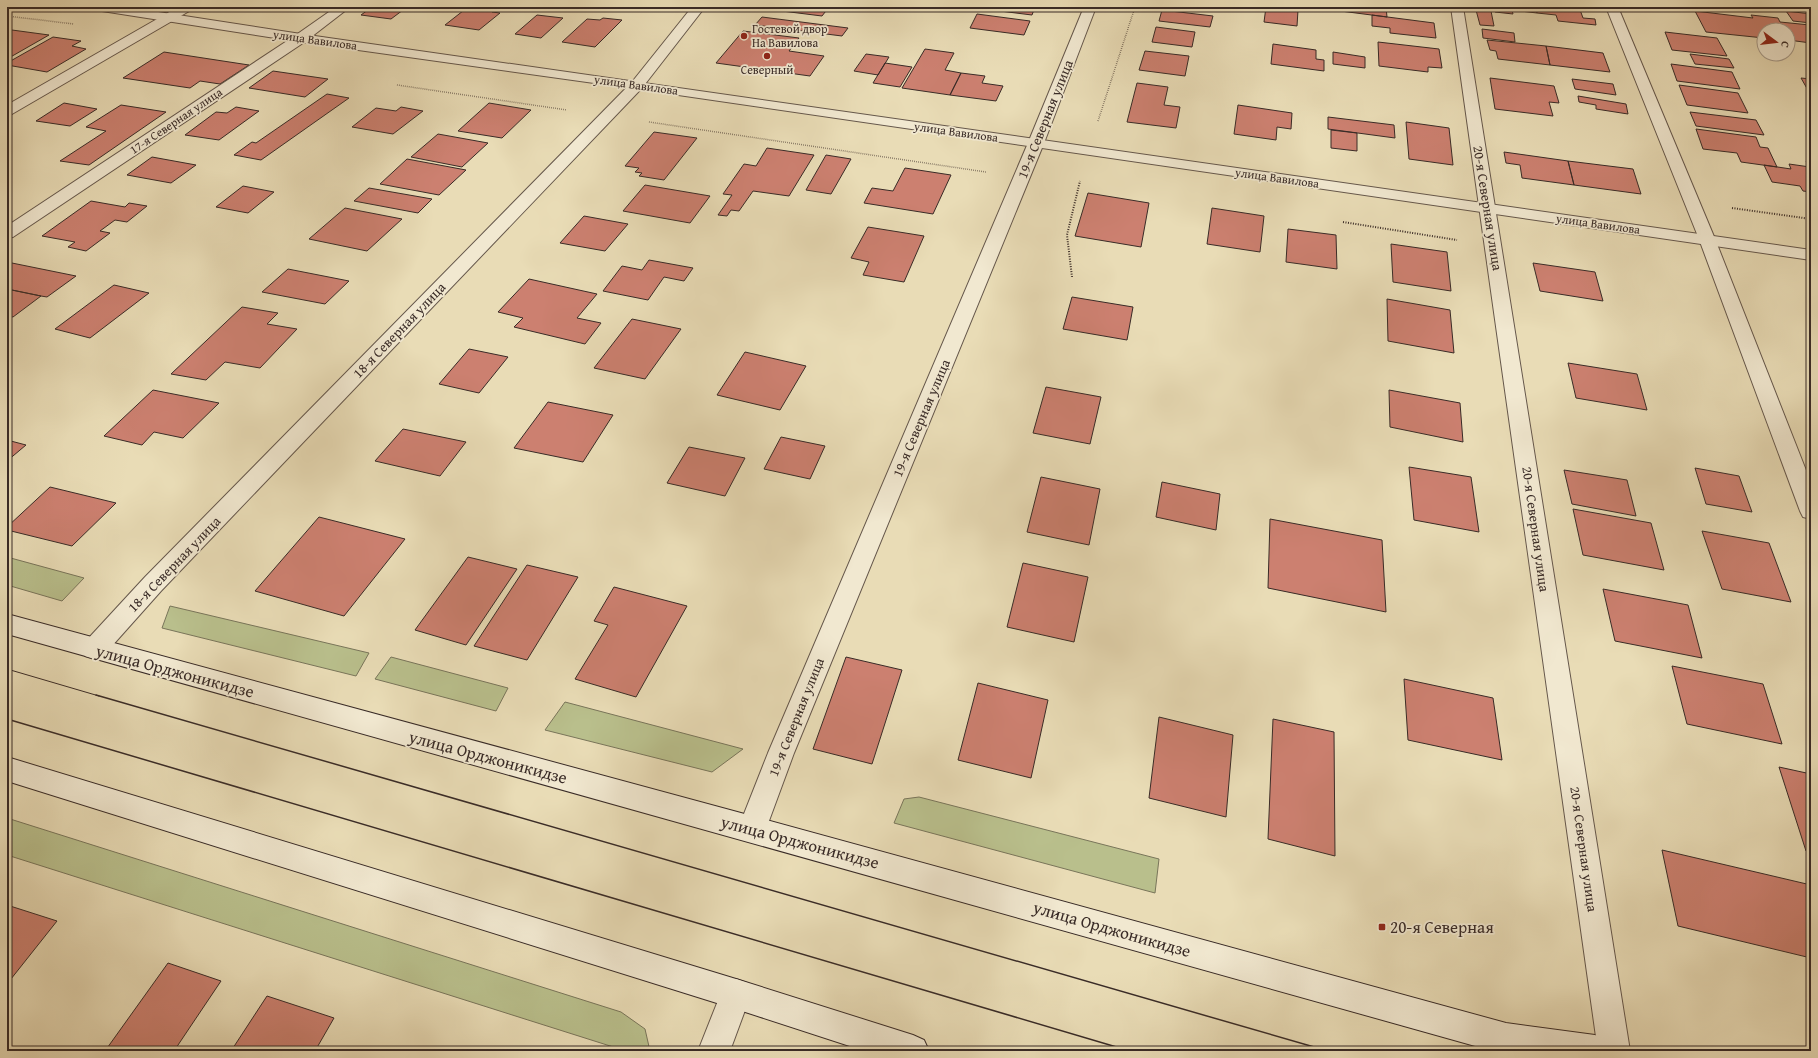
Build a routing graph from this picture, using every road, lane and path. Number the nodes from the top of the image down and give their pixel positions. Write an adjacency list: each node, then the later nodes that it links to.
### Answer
1 (102, 7): 8 (street, улица Вавилова)
2 (187, 7): 8 (street)
3 (344, 7): 9 (street, 17-я Северная улица)
4 (699, 7): 10 (street, 18-я Северная улица)
5 (1090, 7): 12 (street, 19-я Северная улица)
6 (1458, 7): 13 (street, 20-я Северная улица)
7 (1612, 7): 15 (street)
8 (170, 17): 9 (street, улица Вавилова); 11 (street)
9 (301, 38): 10 (street, улица Вавилова); 14 (street, 17-я Северная улица)
10 (637, 85): 12 (street, улица Вавилова); 19 (street, 18-я Северная улица)
11 (7, 111)
12 (1036, 143): 13 (street, улица Вавилова); 21 (street, 19-я Северная улица)
13 (1488, 208): 15 (street, улица Вавилова); 26 (street, 20-я Северная улица)
14 (7, 233)
15 (1707, 239): 16 (street, улица Вавилова); 17 (street)
16 (1811, 255)
17 (1811, 511)
18 (7, 624): 19 (street, улица Орджоникидзе)
19 (94, 649): 21 (street, улица Орджоникидзе)
20 (7, 769): 22 (street)
21 (752, 829): 25 (street, улица Орджоникидзе)
22 (736, 994): 23 (street); 24 (street)
23 (714, 1051)
24 (913, 1051)
25 (1595, 1051)
26 (1614, 1051)

